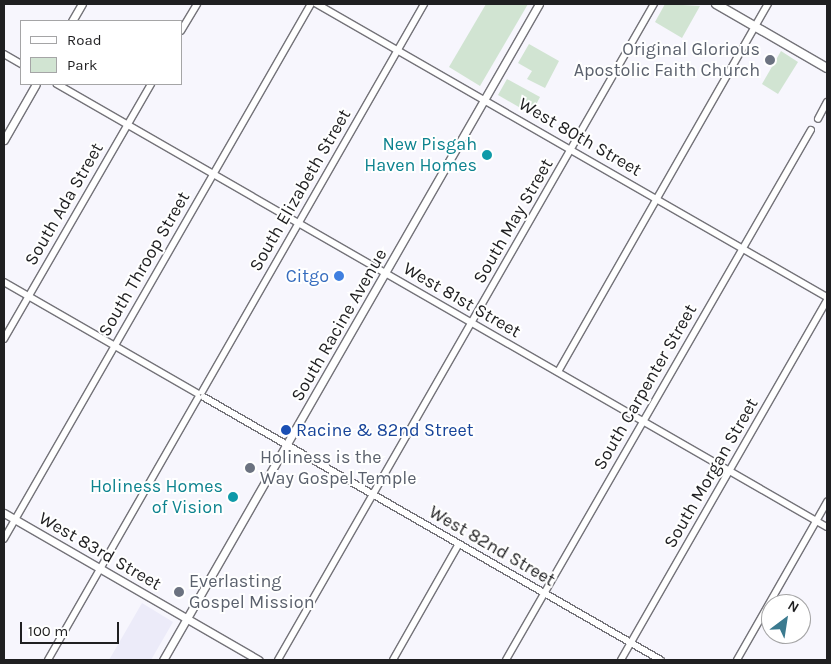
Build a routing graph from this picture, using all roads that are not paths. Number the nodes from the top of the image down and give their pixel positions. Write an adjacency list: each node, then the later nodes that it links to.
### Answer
1 (82, 4): 10 (street)
2 (197, 4): 12 (street)
3 (311, 4): 27 (street, South Throop Street)
4 (317, 4): 13 (street, West 80th Street)
5 (424, 4): 13 (street, South Elizabeth Street)
6 (540, 4): 20 (street, South Racine Avenue)
7 (654, 4): 26 (street, South May Street)
8 (716, 4): 11 (main road)
9 (768, 4): 11 (street)
10 (73, 20)
11 (756, 26): 16 (main road); 28 (street)
12 (182, 29)
13 (398, 50): 20 (street, West 80th Street); 29 (street, South Elizabeth Street)
14 (4, 54): 15 (street)
15 (20, 63)
16 (827, 68)
17 (35, 85): 25 (street)
18 (59, 85): 23 (street, West 81st Street)
19 (150, 85): 23 (street, South Ada Street)
20 (484, 100): 26 (street, West 80th Street); 31 (street, South Racine Avenue)
21 (827, 102): 22 (street)
22 (818, 119)
23 (128, 124): 27 (street, West 81st Street); 33 (street, South Ada Street)
24 (811, 130): 30 (street, South Carpenter Street)
25 (4, 140)
26 (571, 150): 28 (street, West 80th Street); 36 (street, South May Street)
27 (213, 174): 29 (street, West 81st Street); 38 (street, South Throop Street)
28 (657, 199): 30 (street, West 80th Street); 39 (street)
29 (299, 223): 31 (street, West 81st Street); 40 (street, South Elizabeth Street)
30 (742, 248): 34 (street, West 80th Street); 41 (street, South Carpenter Street)
31 (386, 273): 36 (street, West 81st Street); 42 (street, South Racine Avenue)
32 (4, 282): 33 (street, West 82nd Street)
33 (28, 296): 37 (street, South Ada Street); 38 (street, West 82nd Street)
34 (827, 297)
35 (827, 302): 43 (street, South Morgan Street)
36 (472, 323): 39 (street, West 81st Street); 44 (street, South May Street)
37 (4, 339)
38 (115, 346): 40 (street, West 82nd Street); 47 (street, South Throop Street)
39 (558, 372): 41 (street, West 81st Street)
40 (200, 395): 42 (street, West 82nd Street); 52 (street, South Elizabeth Street)
41 (643, 421): 43 (street, West 81st Street); 53 (street, South Carpenter Street)
42 (287, 445): 44 (street, West 82nd Street); 54 (street, South Racine Avenue)
43 (730, 471): 48 (street, West 81st Street); 55 (street, South Morgan Street)
44 (373, 494): 51 (street, West 82nd Street); 59 (street, South May Street)
45 (827, 502): 48 (street)
46 (4, 513): 47 (street, West 83rd Street)
47 (15, 520): 50 (street, South Throop Street); 52 (street, West 83rd Street)
48 (817, 521): 49 (street, West 81st Street); 64 (street)
49 (827, 527)
50 (4, 539)
51 (459, 544): 53 (street, West 82nd Street); 60 (street)
52 (100, 569): 54 (street, West 83rd Street); 56 (street, South Elizabeth Street)
53 (545, 593): 55 (street, West 82nd Street); 61 (street, South Carpenter Street)
54 (187, 619): 57 (street, South Racine Avenue); 58 (street, West 83rd Street)
55 (631, 643): 62 (street, South Morgan Street); 63 (street, West 82nd Street)
56 (48, 660)
57 (163, 660)
58 (259, 660)
59 (278, 660)
60 (392, 660)
61 (506, 660)
62 (621, 660)
63 (661, 660)
64 (737, 660)

